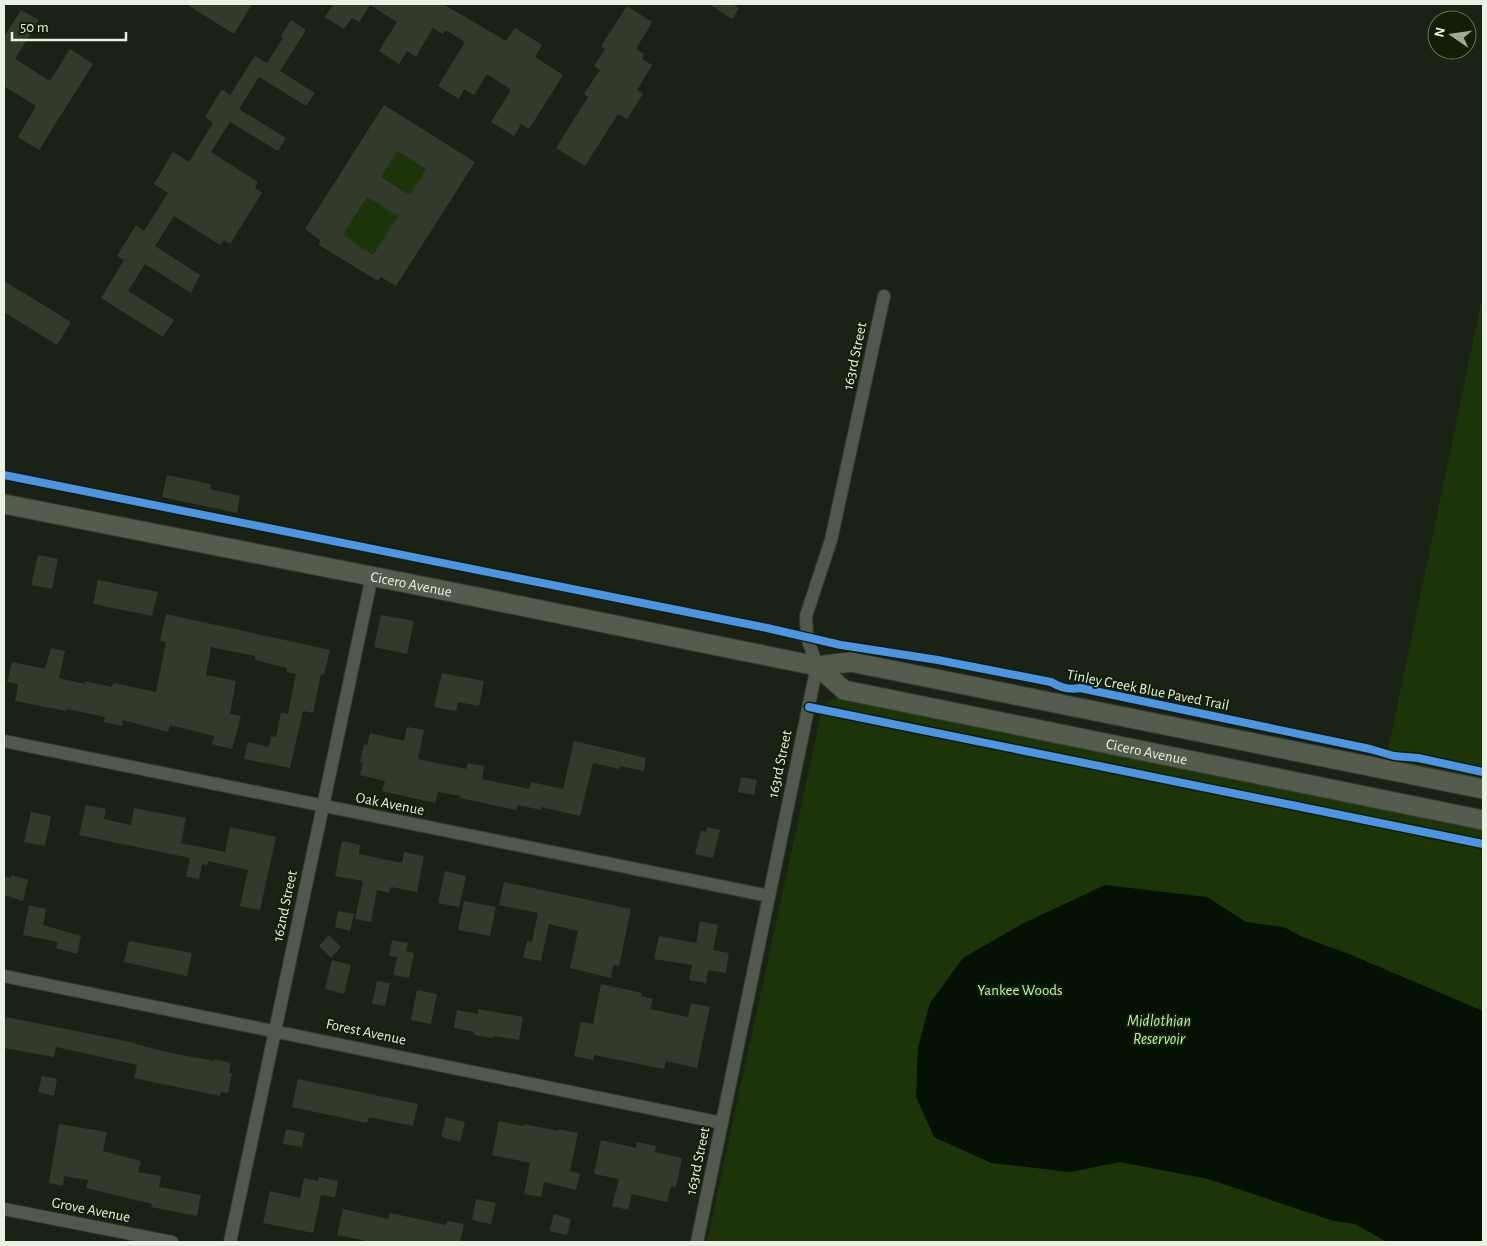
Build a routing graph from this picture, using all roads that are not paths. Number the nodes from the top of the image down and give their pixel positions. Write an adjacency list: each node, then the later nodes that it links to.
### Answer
1 (884, 296): 4 (street, 163rd Street)
2 (4, 504): 3 (main road, Cicero Avenue)
3 (372, 576): 4 (main road, Cicero Avenue); 7 (street, 162nd Street)
4 (817, 666): 6 (main road, Cicero Avenue); 8 (main road, Cicero Avenue); 9 (street, 163rd Street)
5 (4, 741): 7 (street, Oak Avenue)
6 (1483, 789)
7 (323, 807): 9 (street, Oak Avenue); 11 (street, 162nd Street)
8 (1483, 820)
9 (769, 896): 12 (street, 163rd Street)
10 (4, 976): 11 (street, Forest Avenue)
11 (275, 1030): 12 (street, Forest Avenue); 15 (street, 162nd Street)
12 (722, 1122): 16 (street, 163rd Street)
13 (4, 1209): 14 (street, Grove Avenue)
14 (172, 1242)
15 (230, 1242)
16 (697, 1242)

